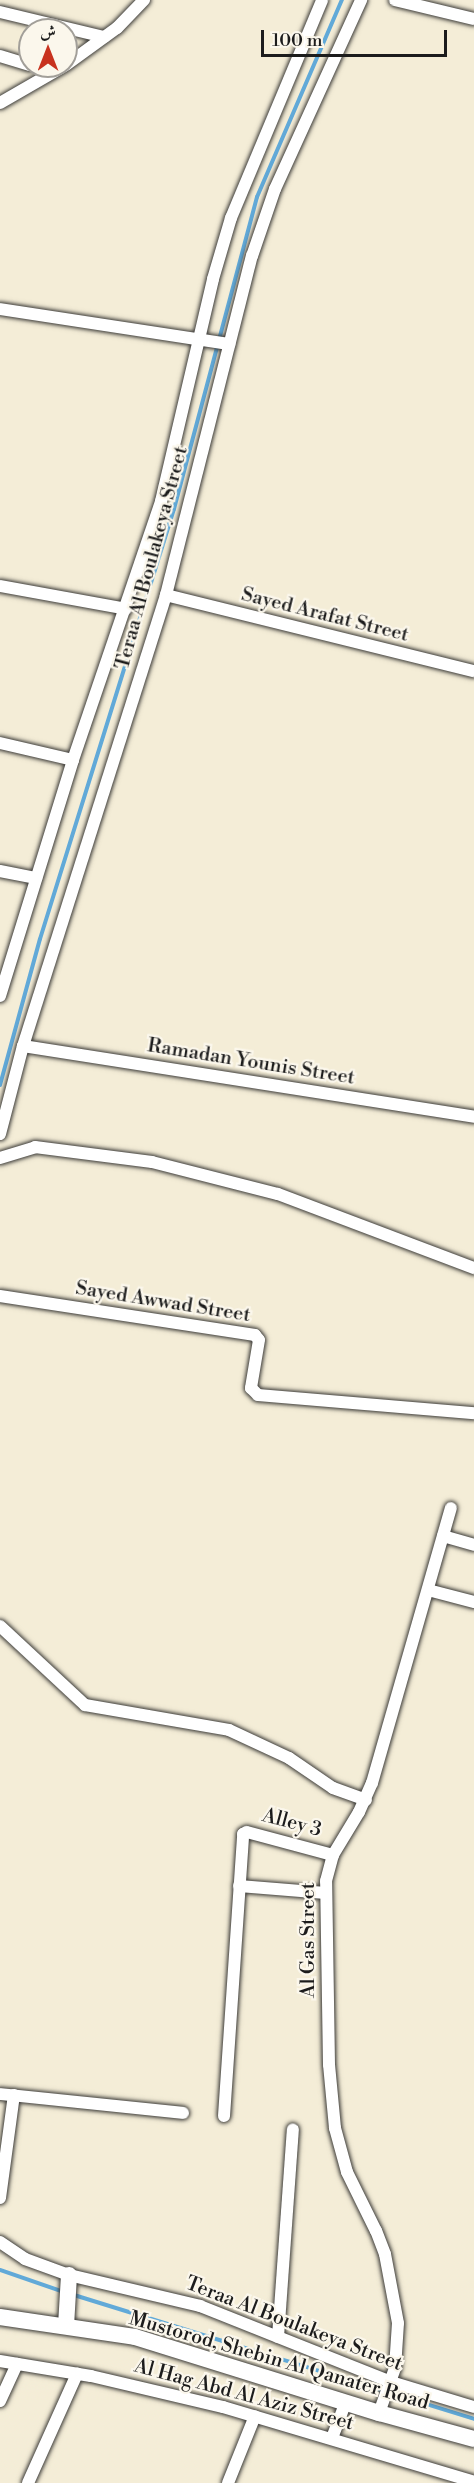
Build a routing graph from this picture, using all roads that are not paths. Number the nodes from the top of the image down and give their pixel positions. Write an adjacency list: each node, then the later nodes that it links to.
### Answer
1 (144, 0): 7 (street)
2 (322, 0): 14 (street, Teraa Al Boulakeya Street)
3 (361, 0): 15 (street, Teraa Al Boulakeya Street)
4 (395, 0): 6 (street)
5 (0, 12): 7 (street)
6 (474, 19)
7 (104, 37): 9 (street)
8 (0, 56): 10 (street)
9 (78, 56)
10 (18, 62)
11 (44, 78): 12 (street)
12 (2, 101)
13 (0, 309): 14 (street)
14 (199, 340): 15 (street); 18 (street, Teraa Al Boulakeya Street)
15 (229, 344): 17 (street, Teraa Al Boulakeya Street)
16 (0, 586): 18 (street)
17 (166, 595): 19 (street, Sayed Arafat Street); 25 (street, Teraa Al Boulakeya Street)
18 (126, 609): 21 (street, Teraa Al Boulakeya Street)
19 (474, 671)
20 (0, 743): 21 (street)
21 (73, 760): 23 (street, Teraa Al Boulakeya Street)
22 (0, 871): 23 (street)
23 (36, 878): 24 (street, Teraa Al Boulakeya Street)
24 (0, 996)
25 (23, 1046): 26 (street, Ramadan Younis Street); 27 (street, Teraa Al Boulakeya Street)
26 (474, 1117)
27 (0, 1134)
28 (0, 1158): 29 (street)
29 (474, 1268)
30 (0, 1296): 31 (street, Sayed Awwad Street)
31 (474, 1413)
32 (452, 1508): 33 (street, Al Gas Street)
33 (443, 1536): 34 (street); 35 (street, Al Gas Street)
34 (474, 1545)
35 (428, 1590): 36 (street); 38 (street, Al Gas Street)
36 (474, 1602)
37 (0, 1626): 38 (street)
38 (366, 1800): 39 (street, Al Gas Street)
39 (333, 1855): 40 (street, Alley 3); 41 (street, Al Gas Street)
40 (239, 1886): 41 (street); 45 (street)
41 (326, 1893): 56 (street, Al Gas Street)
42 (0, 2094): 43 (street)
43 (14, 2095): 44 (street); 47 (street)
44 (183, 2114)
45 (224, 2116)
46 (293, 2130): 52 (street)
47 (0, 2198)
48 (0, 2242): 49 (street, Teraa Al Boulakeya Street)
49 (69, 2278): 51 (main road); 52 (street, Teraa Al Boulakeya Street)
50 (0, 2317): 51 (main road, Mustorod, Shebin Al Qanater Road)
51 (66, 2326): 58 (main road, Mustorod, Shebin Al Qanater Road)
52 (278, 2337): 56 (street, Teraa Al Boulakeya Street)
53 (0, 2361): 54 (street, Al Hag Abd Al Aziz Street)
54 (17, 2364): 55 (street, Al Hag Abd Al Aziz Street); 57 (street)
55 (77, 2374): 61 (street, Al Hag Abd Al Aziz Street); 65 (street)
56 (391, 2382): 59 (street, Teraa Al Boulakeya Street); 60 (street, Al Gas Street)
57 (0, 2401)
58 (346, 2402): 60 (main road, Mustorod, Shebin Al Qanater Road); 62 (street)
59 (474, 2407)
60 (379, 2413): 63 (main road, Mustorod, Shebin Al Qanater Road)
61 (255, 2416): 62 (street, Al Hag Abd Al Aziz Street); 66 (street)
62 (332, 2438): 64 (street, Al Hag Abd Al Aziz Street)
63 (474, 2439)
64 (474, 2481)
65 (28, 2483)
66 (228, 2483)

